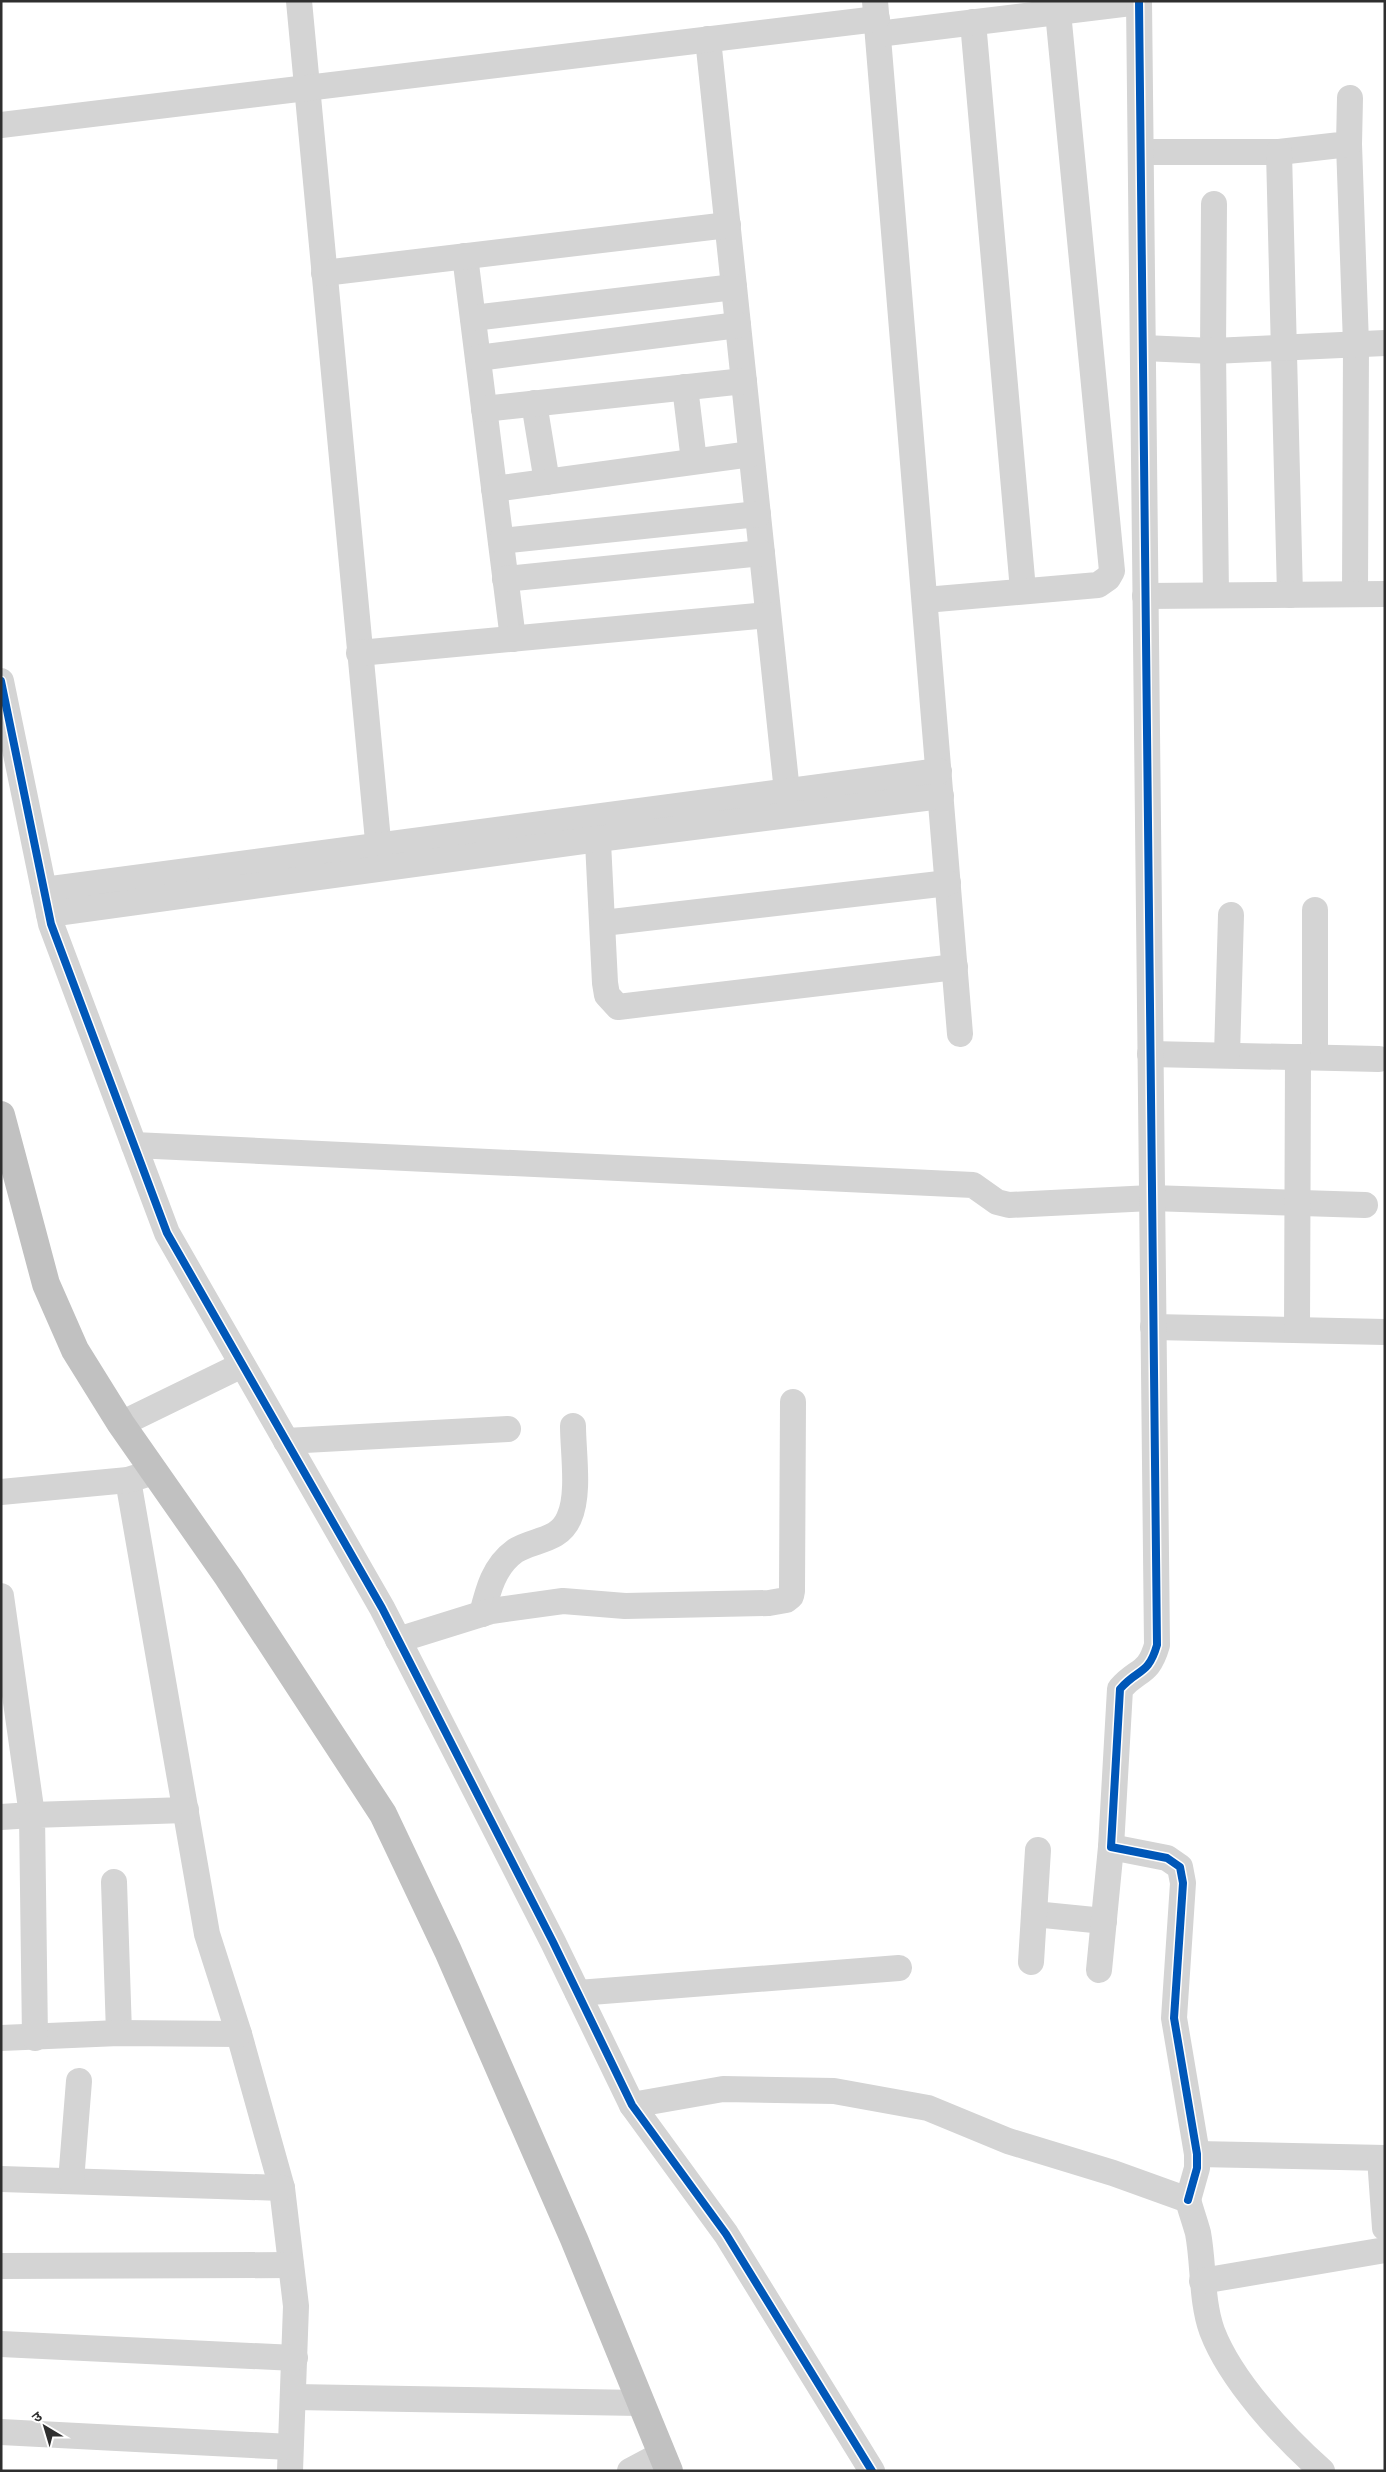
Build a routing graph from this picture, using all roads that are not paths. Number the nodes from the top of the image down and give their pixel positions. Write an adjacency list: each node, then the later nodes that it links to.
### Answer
1 (299, 1): 7 (street)
2 (1139, 2): 3 (street); 11 (street)
3 (1058, 12): 5 (street); 38 (street)
4 (877, 18): 5 (street); 6 (street); 44 (street)
5 (973, 22): 38 (street)
6 (708, 40): 7 (street); 14 (street)
7 (307, 88): 9 (street); 16 (street)
8 (1350, 98): 10 (street)
9 (1, 125)
10 (1350, 144): 12 (street); 21 (street)
11 (1140, 152): 12 (street); 22 (street)
12 (1279, 152): 23 (street)
13 (1214, 204): 24 (street)
14 (728, 225): 15 (street); 17 (street)
15 (465, 256): 16 (street); 18 (street)
16 (324, 273): 47 (street)
17 (734, 287): 18 (street); 19 (street)
18 (473, 318): 25 (street)
19 (738, 325): 25 (street); 26 (street)
20 (1385, 343): 21 (street)
21 (1356, 344): 23 (street); 39 (street)
22 (1143, 348): 24 (street); 43 (street)
23 (1284, 348): 24 (street); 42 (street)
24 (1213, 351): 41 (street)
25 (478, 358): 29 (street)
26 (744, 381): 27 (street); 30 (street)
27 (685, 387): 28 (street); 31 (street)
28 (534, 403): 29 (street); 32 (street)
29 (484, 408): 33 (street)
30 (751, 454): 31 (street); 34 (street)
31 (694, 461): 32 (street)
32 (546, 482): 33 (street)
33 (494, 489): 35 (street)
34 (758, 514): 35 (street); 36 (street)
35 (501, 541): 37 (street)
36 (762, 553): 37 (street); 45 (street)
37 (506, 579): 46 (street)
38 (1023, 590): 44 (street)
39 (1354, 594): 40 (street); 42 (street)
40 (1385, 594)
41 (1216, 595): 42 (street); 43 (street)
42 (1290, 595)
43 (1145, 596): 60 (street)
44 (924, 600): 49 (street)
45 (768, 615): 46 (street); 50 (street)
46 (513, 639): 47 (street)
47 (359, 653): 52 (street)
48 (1, 683): 54 (street)
49 (940, 784): 50 (street); 51 (street); 53 (street)
50 (787, 792): 51 (street)
51 (598, 828): 52 (street); 57 (street)
52 (379, 857): 54 (street)
53 (948, 883): 57 (street); 58 (street)
54 (47, 902): 65 (street)
55 (1315, 910): 62 (street)
56 (1231, 915): 61 (street)
57 (603, 923): 58 (street)
58 (955, 967): 59 (street)
59 (960, 1034)
60 (1150, 1054): 61 (street); 66 (street)
61 (1227, 1055): 62 (street)
62 (1306, 1057): 63 (street); 67 (street)
63 (1379, 1059)
64 (1, 1115): 74 (highway)
65 (134, 1145): 66 (street); 72 (street)
66 (1151, 1198): 67 (street); 69 (street)
67 (1299, 1203): 68 (street); 70 (street)
68 (1365, 1205)
69 (1153, 1327): 70 (street); 87 (street)
70 (1298, 1330): 71 (street)
71 (1385, 1332)
72 (242, 1365): 74 (street); 77 (street)
73 (793, 1402): 82 (street)
74 (121, 1424): 78 (highway)
75 (573, 1426): 82 (street)
76 (508, 1430): 77 (street)
77 (286, 1441): 83 (street)
78 (156, 1472): 79 (street); 116 (highway)
79 (128, 1480): 80 (street); 84 (street)
80 (1, 1492)
81 (1, 1596): 85 (street)
82 (482, 1614): 83 (street)
83 (398, 1640): 95 (street)
84 (186, 1810): 85 (street); 97 (street)
85 (32, 1816): 86 (street); 99 (street)
86 (1, 1817)
87 (1111, 1847): 91 (street); 102 (street)
88 (1038, 1850): 90 (street)
89 (114, 1882): 96 (street)
90 (1034, 1914): 91 (street); 92 (street)
91 (1104, 1921): 94 (street)
92 (1031, 1962)
93 (899, 1968): 95 (street)
94 (1099, 1970)
95 (578, 1993): 101 (street)
96 (119, 2032): 97 (street); 99 (street)
97 (239, 2034): 106 (street)
98 (1, 2038): 99 (street)
99 (35, 2038)
100 (79, 2081): 105 (street)
101 (632, 2105): 107 (street); 121 (street)
102 (1197, 2154): 103 (street); 107 (street)
103 (1382, 2158): 108 (street)
104 (1, 2179): 105 (street)
105 (71, 2181): 106 (street)
106 (282, 2188): 110 (street)
107 (1188, 2200): 112 (street)
108 (1385, 2228)
109 (1385, 2250): 112 (street)
110 (291, 2265): 111 (street); 114 (street)
111 (1, 2266)
112 (1202, 2281): 122 (street)
113 (1, 2344): 114 (street)
114 (294, 2358): 115 (street)
115 (294, 2397): 116 (street); 118 (street)
116 (640, 2403): 119 (highway)
117 (1, 2432): 118 (street)
118 (290, 2459)
119 (666, 2462): 120 (street)
120 (630, 2471)
121 (872, 2471)
122 (1322, 2471)

